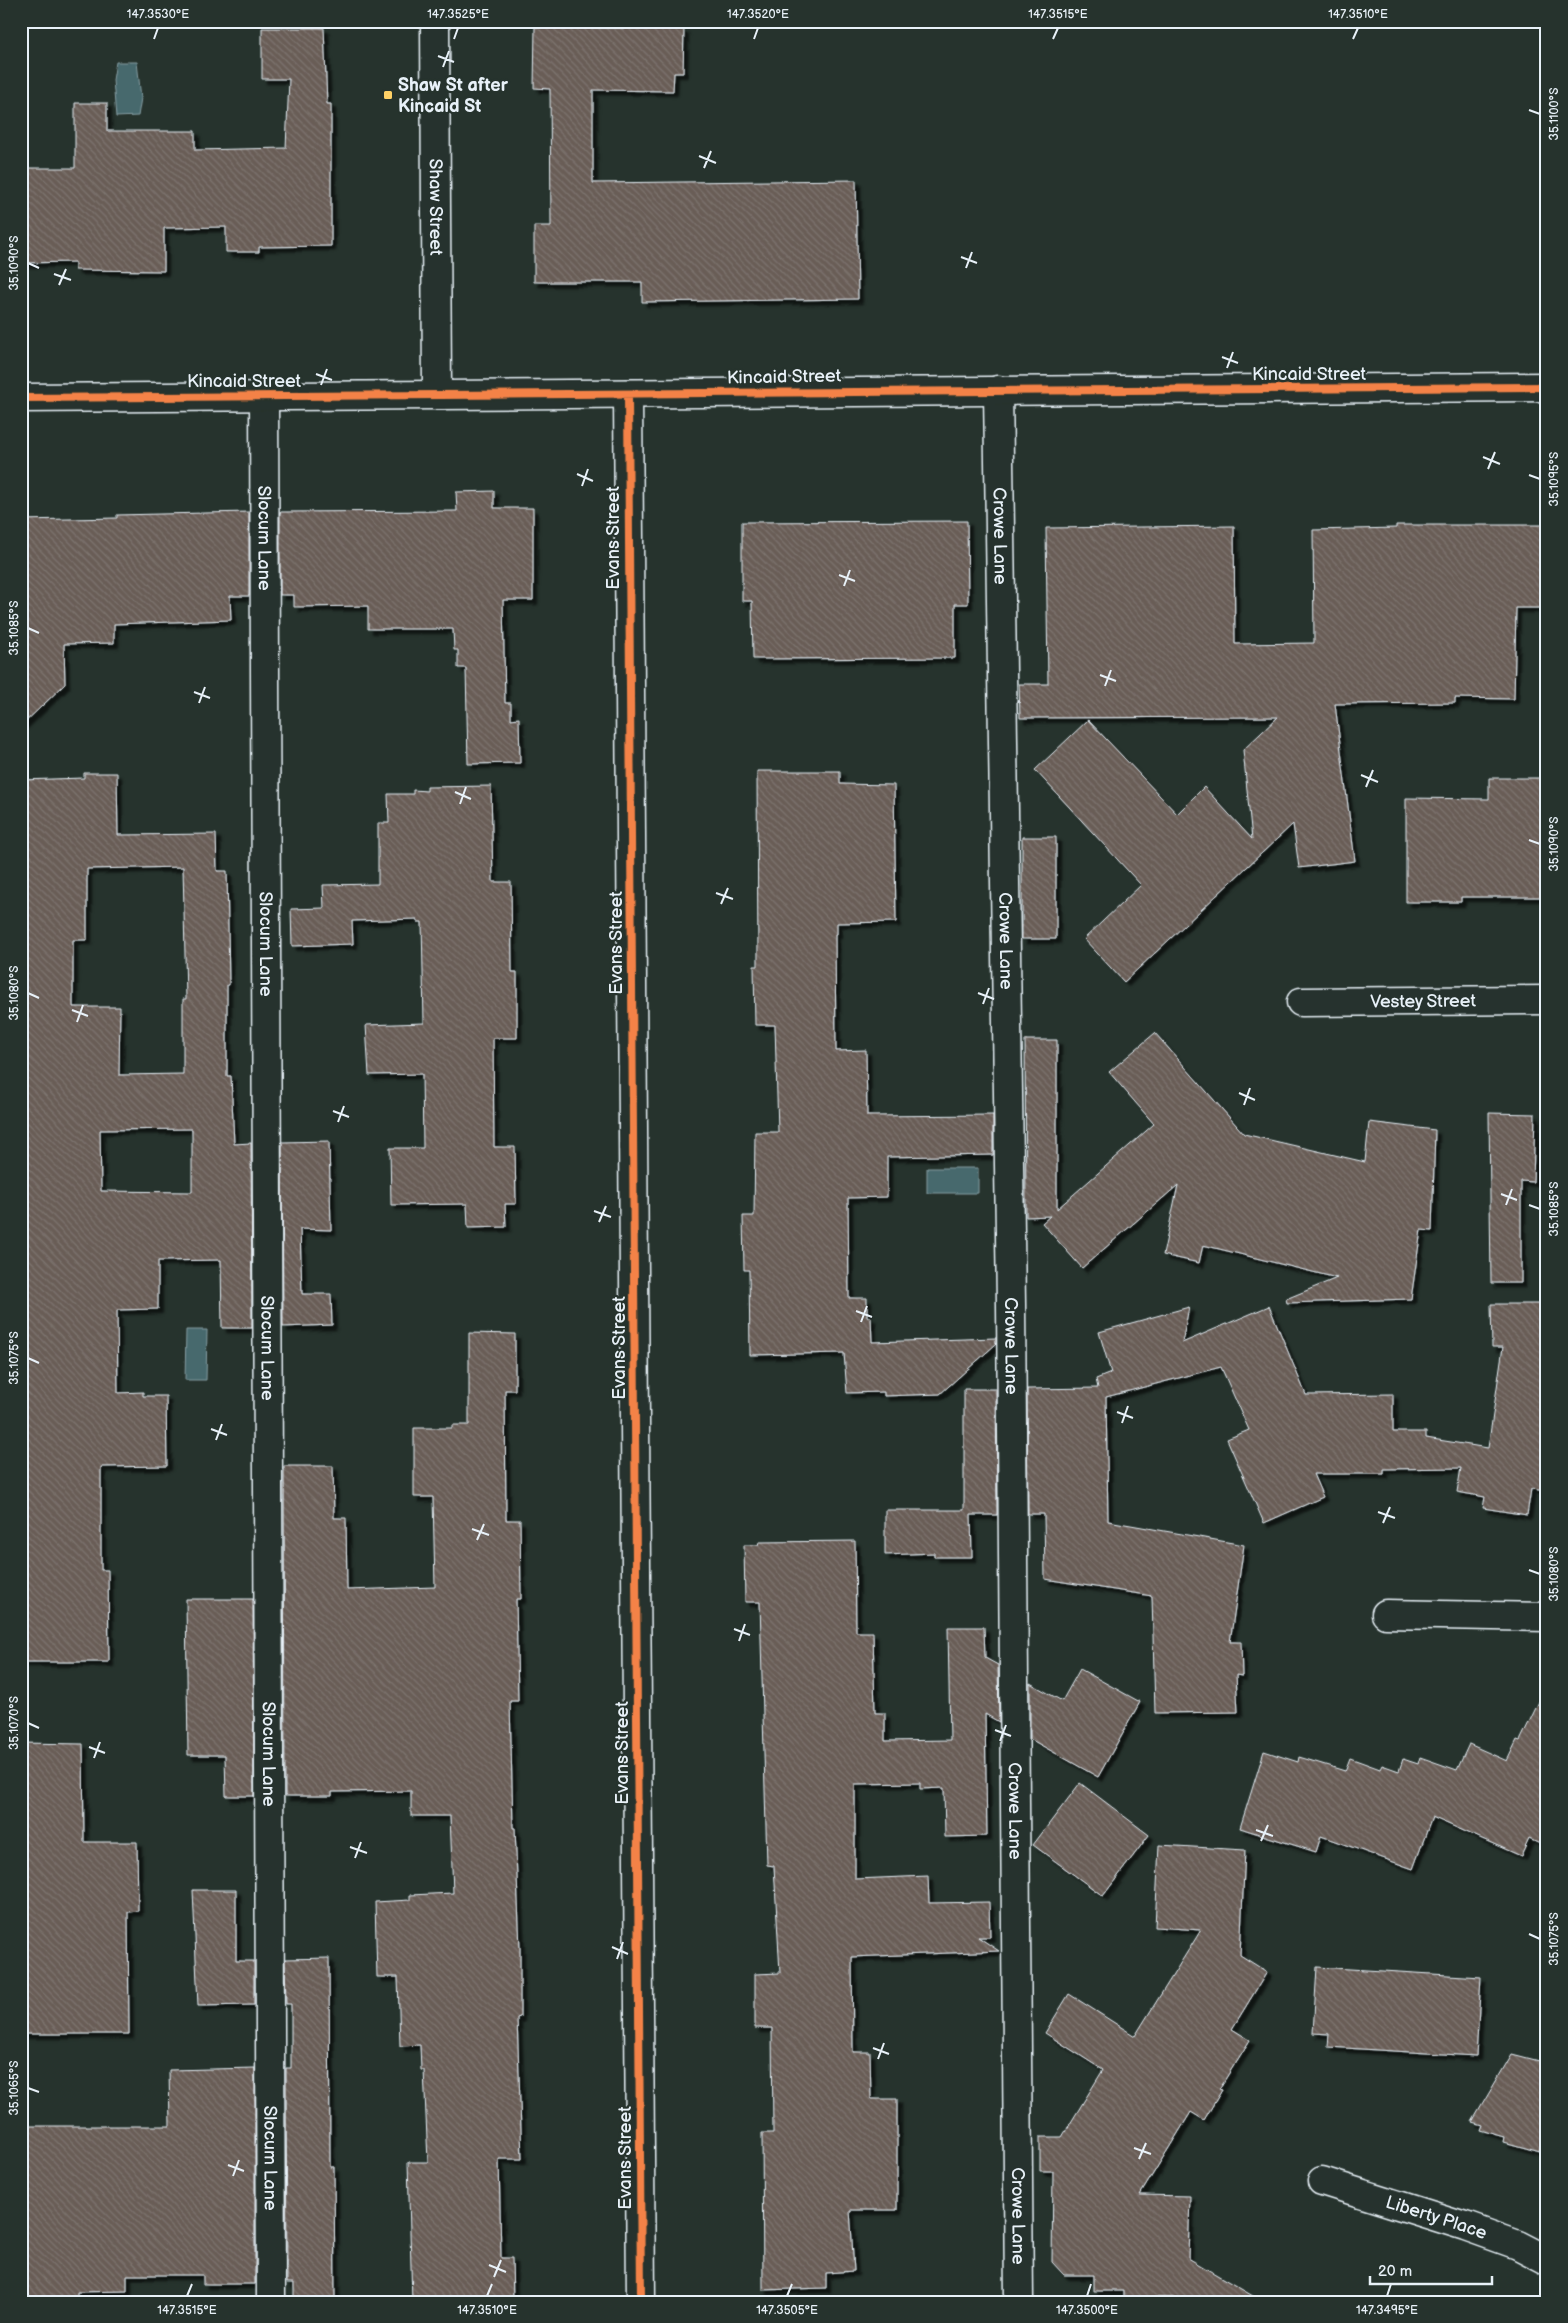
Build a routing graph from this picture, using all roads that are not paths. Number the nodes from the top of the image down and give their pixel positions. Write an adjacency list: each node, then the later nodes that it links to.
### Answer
1 (435, 21): 4 (street, Shaw Street)
2 (1547, 388): 3 (street, Kincaid Street)
3 (998, 390): 5 (street, Kincaid Street); 16 (street, Crowe Lane)
4 (437, 394): 5 (street, Kincaid Street); 6 (street, Kincaid Street)
5 (628, 394): 15 (street, Evans Street)
6 (264, 396): 7 (street, Kincaid Street); 14 (street, Slocum Lane)
7 (21, 398)
8 (1547, 1000): 9 (street, Vestey Street)
9 (1300, 1002)
10 (1386, 1614): 11 (street)
11 (1547, 1617)
12 (1322, 2181): 13 (street, Liberty Place)
13 (1547, 2260)
14 (271, 2302)
15 (640, 2302)
16 (1019, 2302)

